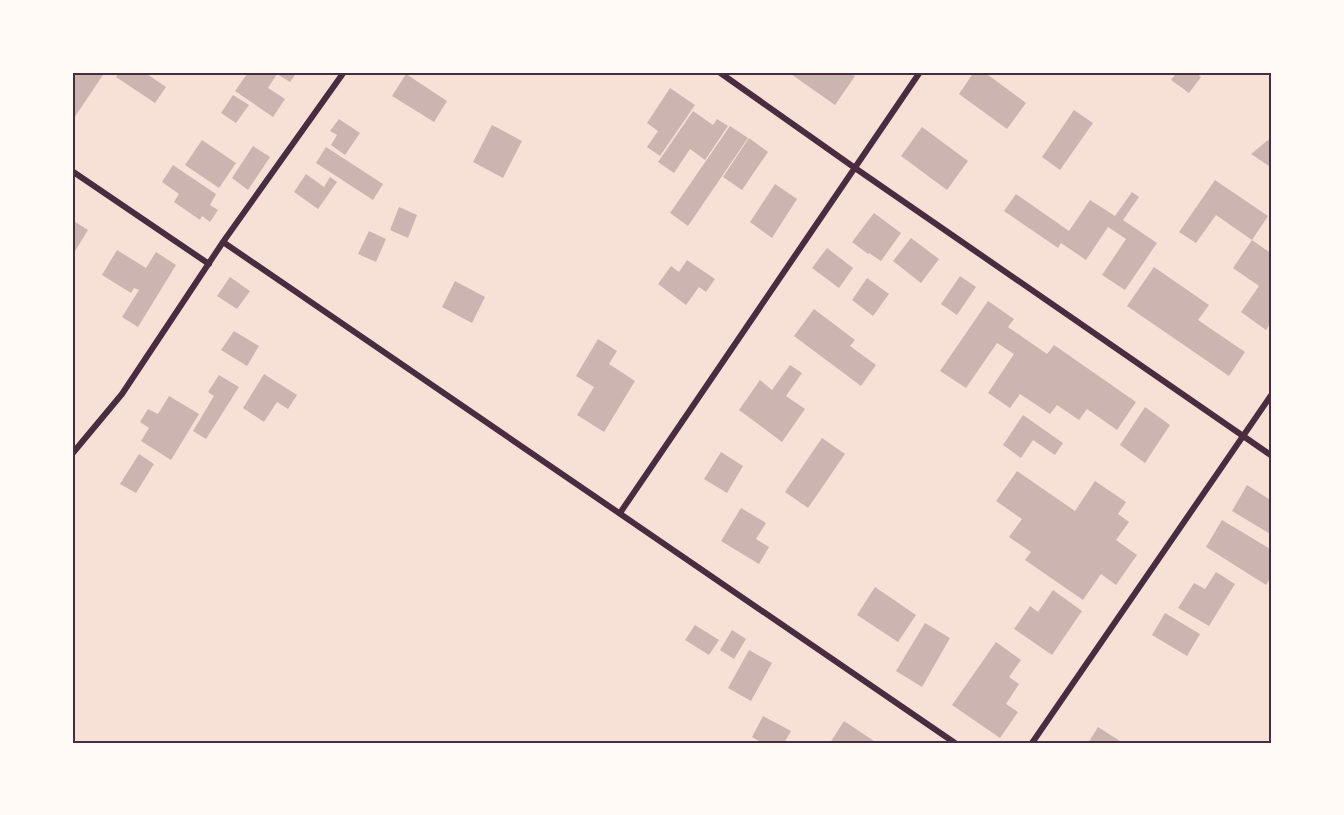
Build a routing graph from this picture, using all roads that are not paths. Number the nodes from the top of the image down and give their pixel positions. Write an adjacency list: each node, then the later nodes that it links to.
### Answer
1 (345, 72): 6 (street)
2 (719, 72): 4 (street)
3 (920, 72): 4 (street)
4 (855, 168): 9 (street); 12 (street)
5 (72, 171): 7 (street)
6 (223, 242): 7 (street); 12 (street)
7 (209, 264): 10 (street)
8 (1272, 394): 9 (street)
9 (1243, 436): 11 (street); 14 (street)
10 (72, 454)
11 (1272, 456)
12 (620, 513): 13 (street)
13 (955, 743)
14 (1032, 743)

